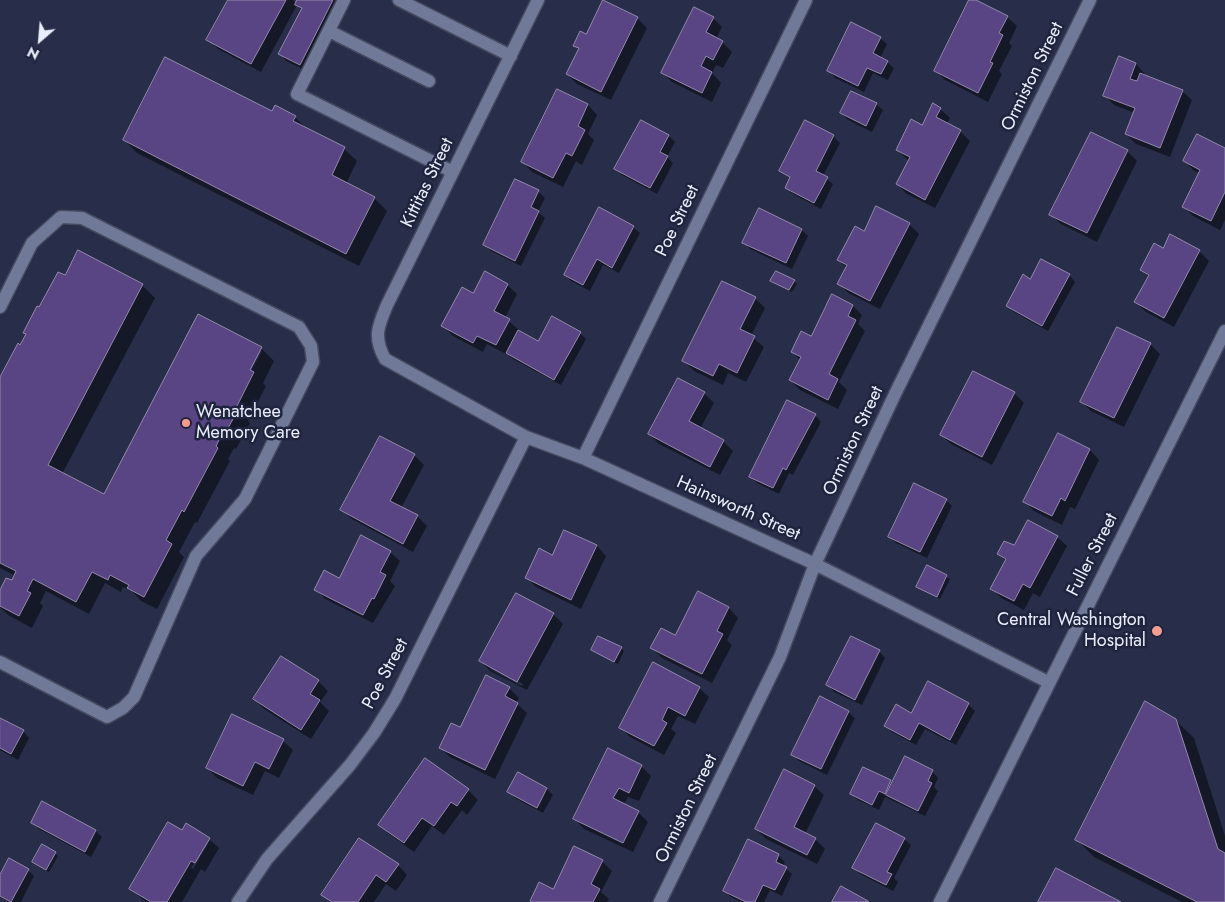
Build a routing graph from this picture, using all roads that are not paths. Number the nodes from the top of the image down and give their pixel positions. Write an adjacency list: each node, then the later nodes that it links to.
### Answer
1 (344, 0): 6 (street)
2 (399, 0): 7 (street)
3 (538, 0): 7 (street, Kittitas Street)
4 (806, 0): 14 (street, Poe Street)
5 (1090, 0): 15 (street, Ormiston Street)
6 (329, 31): 8 (street); 9 (street)
7 (511, 56): 9 (street, Kittitas Street)
8 (429, 81)
9 (453, 172): 12 (street, Kittitas Street)
10 (0, 307): 16 (street)
11 (1225, 331): 17 (street, Fuller Street)
12 (410, 373): 13 (street, Hainsworth Street)
13 (526, 437): 14 (street, Hainsworth Street); 18 (street, Poe Street)
14 (583, 458): 15 (street, Hainsworth Street)
15 (815, 564): 17 (street, Hainsworth Street); 19 (street, Ormiston Street)
16 (0, 662)
17 (1048, 682): 20 (street, Fuller Street)
18 (238, 902)
19 (660, 902)
20 (940, 902)

